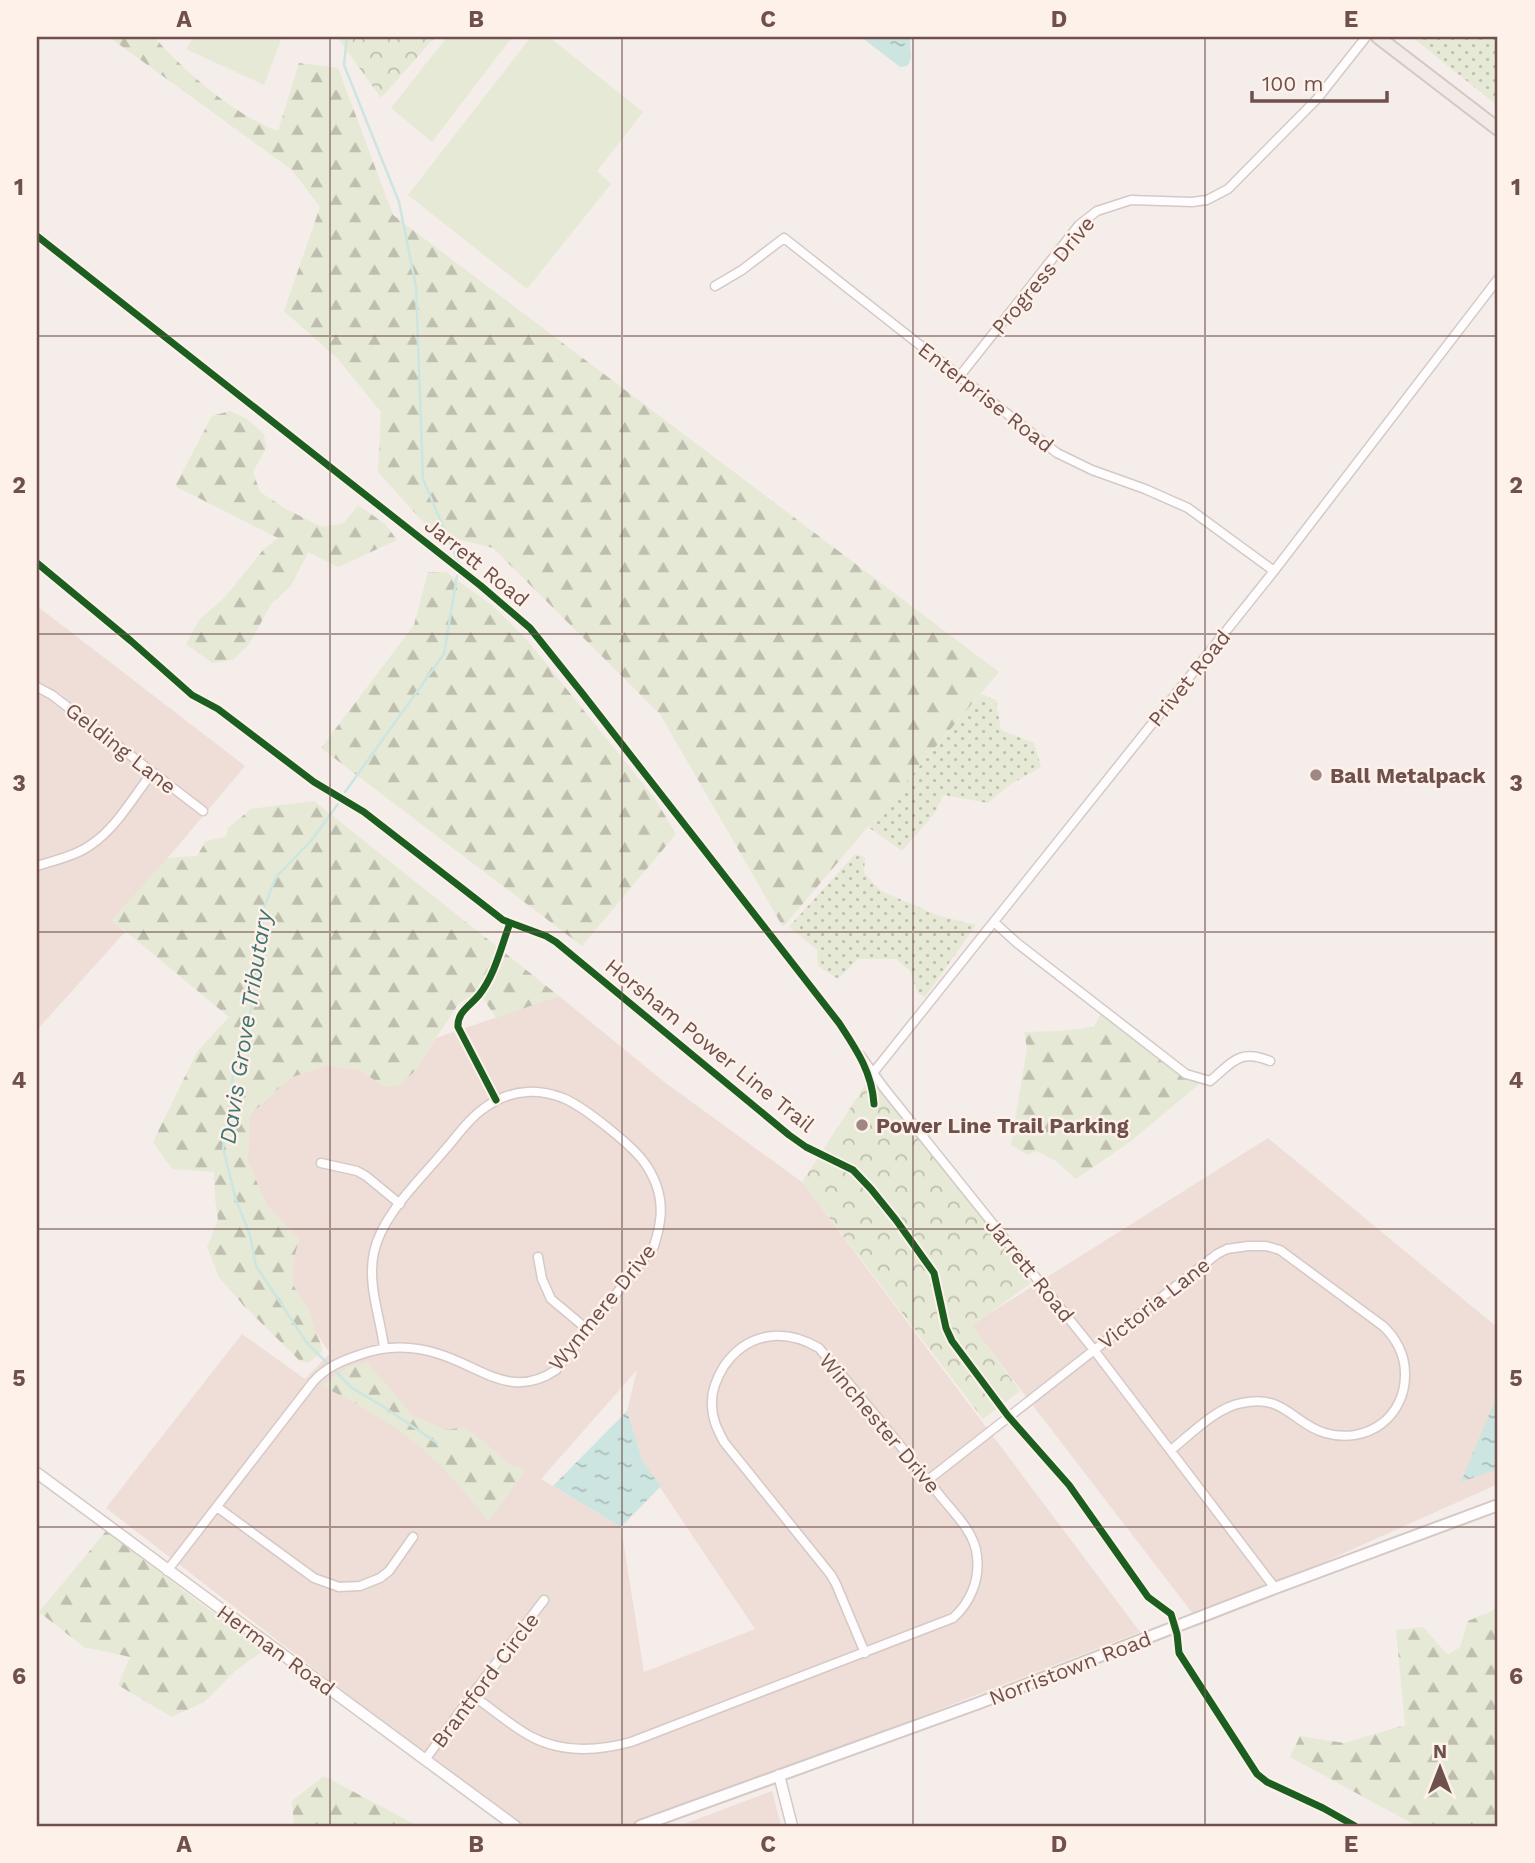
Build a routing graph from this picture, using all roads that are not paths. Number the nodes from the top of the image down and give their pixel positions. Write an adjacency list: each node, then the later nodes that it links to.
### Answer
1 (1366, 37): 6 (street, Progress Drive)
2 (1378, 37): 3 (main road)
3 (1498, 129)
4 (1498, 279): 7 (street, Privet Road)
5 (716, 286): 6 (street, Enterprise Road)
6 (959, 377): 7 (street, Enterprise Road)
7 (1275, 571): 12 (street, Privet Road)
8 (37, 687): 9 (street, Gelding Lane)
9 (152, 773): 10 (street, Gelding Lane); 11 (street)
10 (203, 811)
11 (37, 866)
12 (994, 922): 14 (street); 15 (street, Privet Road)
13 (860, 1055): 15 (street, Jarrett Road)
14 (1270, 1060)
15 (873, 1073): 21 (street, Jarrett Road)
16 (321, 1163): 17 (street)
17 (400, 1204): 19 (street, Wynmere Drive); 20 (street, Wynmere Drive)
18 (538, 1257): 19 (street)
19 (588, 1330): 20 (street, Wynmere Drive)
20 (384, 1347): 26 (street, Wynmere Drive)
21 (1094, 1350): 22 (street, Jarrett Road); 22 (street, Victoria Lane); 24 (street, Victoria Lane)
22 (1171, 1450): 29 (street, Jarrett Road)
23 (37, 1473): 28 (street, Herman Road)
24 (928, 1480): 31 (street, Winchester Drive); 31 (street, Winchester Drive)
25 (1498, 1505): 29 (main road, Norristown Road)
26 (217, 1507): 27 (street); 28 (street, Wynmere Drive)
27 (414, 1537)
28 (167, 1571): 33 (street, Herman Road)
29 (1275, 1588): 34 (main road, Norristown Road)
30 (544, 1600): 32 (street, Brantford Circle)
31 (865, 1653): 32 (street, Winchester Drive)
32 (472, 1695): 33 (street, Brantford Circle)
33 (425, 1760): 35 (street, Herman Road)
34 (779, 1775): 36 (main road, Norristown Road); 37 (street)
35 (515, 1826)
36 (640, 1826)
37 (792, 1826)

